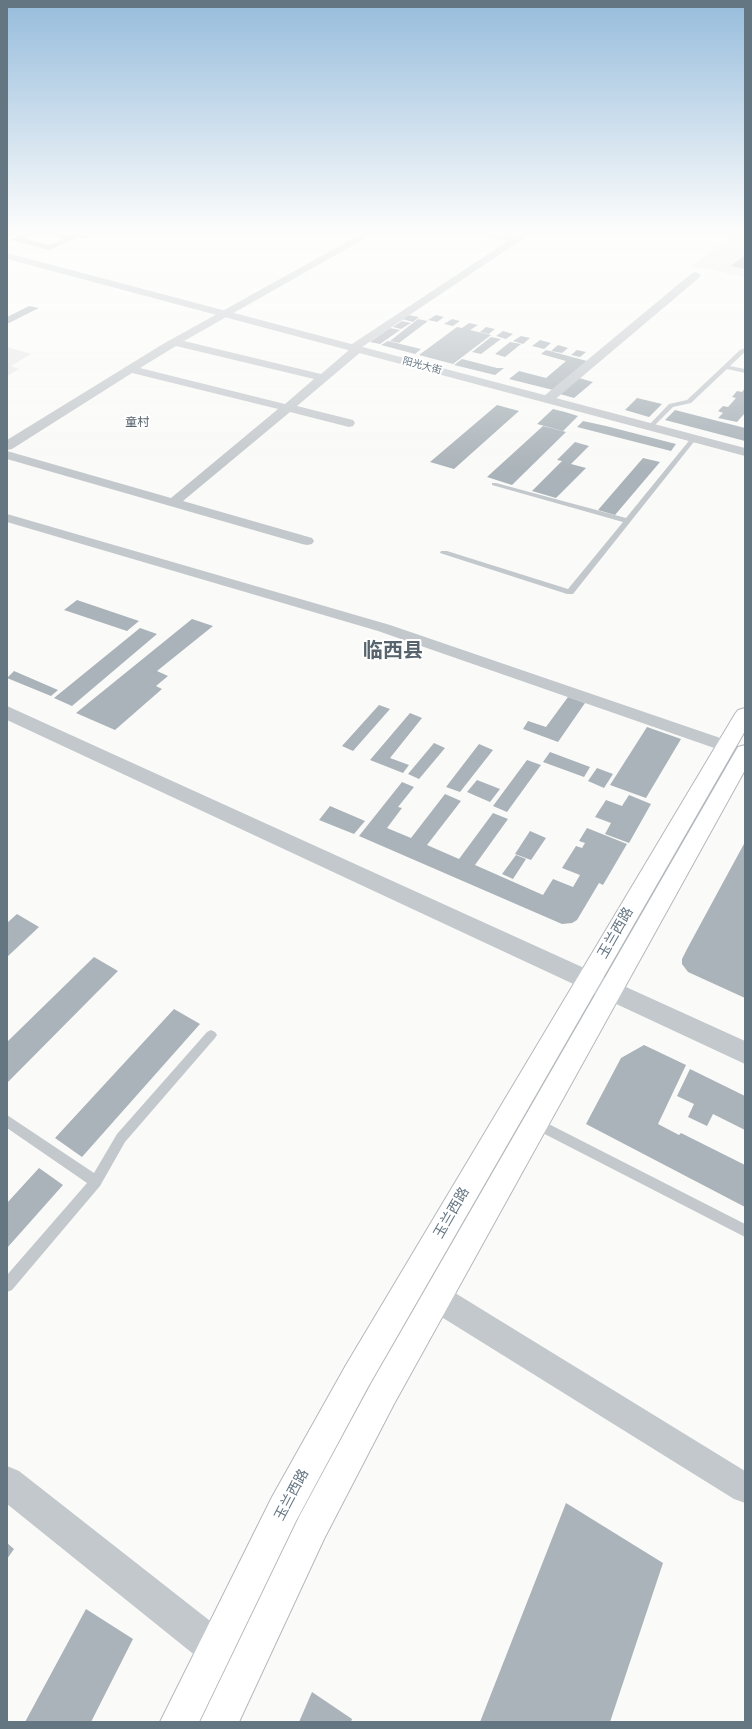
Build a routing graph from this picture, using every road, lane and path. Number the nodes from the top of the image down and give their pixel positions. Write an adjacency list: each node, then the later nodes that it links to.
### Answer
1 (212, 311): 5 (street, 阳光大街)
2 (230, 311): 5 (street)
3 (411, 311): 7 (street)
4 (654, 311): 13 (street)
5 (224, 314): 6 (street); 7 (street, 阳光大街)
6 (175, 342): 10 (street); 12 (street)
7 (356, 348): 12 (street); 13 (street, 阳光大街)
8 (745, 350): 9 (lane)
9 (725, 367): 11 (lane); 16 (lane)
10 (131, 369): 14 (street); 18 (street)
11 (745, 371)
12 (323, 378): 14 (street)
13 (548, 400): 16 (street, 阳光大街)
14 (287, 407): 15 (street); 22 (street)
15 (349, 423)
16 (650, 426): 17 (street, 阳光大街)
17 (694, 438): 19 (street, 阳光大街); 24 (lane)
18 (7, 446)
19 (745, 452)
20 (7, 455): 22 (street)
21 (494, 484): 24 (lane)
22 (173, 503): 25 (street)
23 (7, 518): 29 (street)
24 (627, 521): 26 (lane)
25 (307, 541)
26 (444, 553)
27 (8, 714): 30 (street)
28 (745, 714): 29 (highway, 玉兰西路)
29 (736, 749): 30 (highway, 玉兰西路)
30 (599, 986): 32 (street); 34 (highway, 玉兰西路); 41 (highway, 玉兰西路)
31 (211, 1035): 35 (lane)
32 (745, 1054)
33 (7, 1121): 35 (lane)
34 (535, 1123): 36 (lane); 38 (highway, 玉兰西路)
35 (96, 1182): 37 (lane)
36 (745, 1231)
37 (7, 1285)
38 (437, 1298): 40 (street); 43 (highway, 玉兰西路)
39 (7, 1483): 41 (street)
40 (745, 1488)
41 (215, 1648): 42 (highway, 玉兰西路)
42 (179, 1722)
43 (219, 1722)

